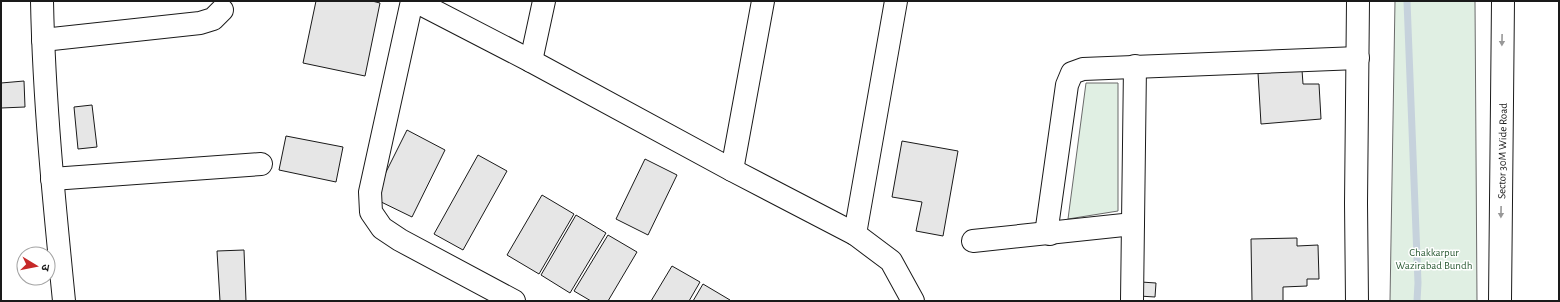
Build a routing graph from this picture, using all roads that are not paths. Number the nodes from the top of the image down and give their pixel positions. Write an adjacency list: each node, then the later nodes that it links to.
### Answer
1 (42, 1): 9 (street)
2 (414, 1): 11 (street); 21 (street)
3 (544, 1): 11 (street)
4 (763, 1): 14 (street)
5 (896, 1): 17 (street)
6 (1358, 1): 10 (street)
7 (1503, 1): 25 (street, Sector 30M Wide Road, one-way to 25)
8 (222, 10): 9 (street)
9 (43, 40): 15 (street)
10 (1358, 58): 12 (street); 24 (street)
11 (531, 61): 14 (street)
12 (1135, 66): 16 (street); 18 (street)
13 (261, 164): 15 (street)
14 (732, 170): 17 (street)
15 (52, 179): 20 (street)
16 (1133, 224): 18 (street); 23 (street)
17 (855, 234): 22 (street)
18 (1050, 234): 19 (street)
19 (973, 241)
20 (64, 301)
21 (514, 301)
22 (913, 301)
23 (1132, 301)
24 (1357, 301)
25 (1500, 301)

